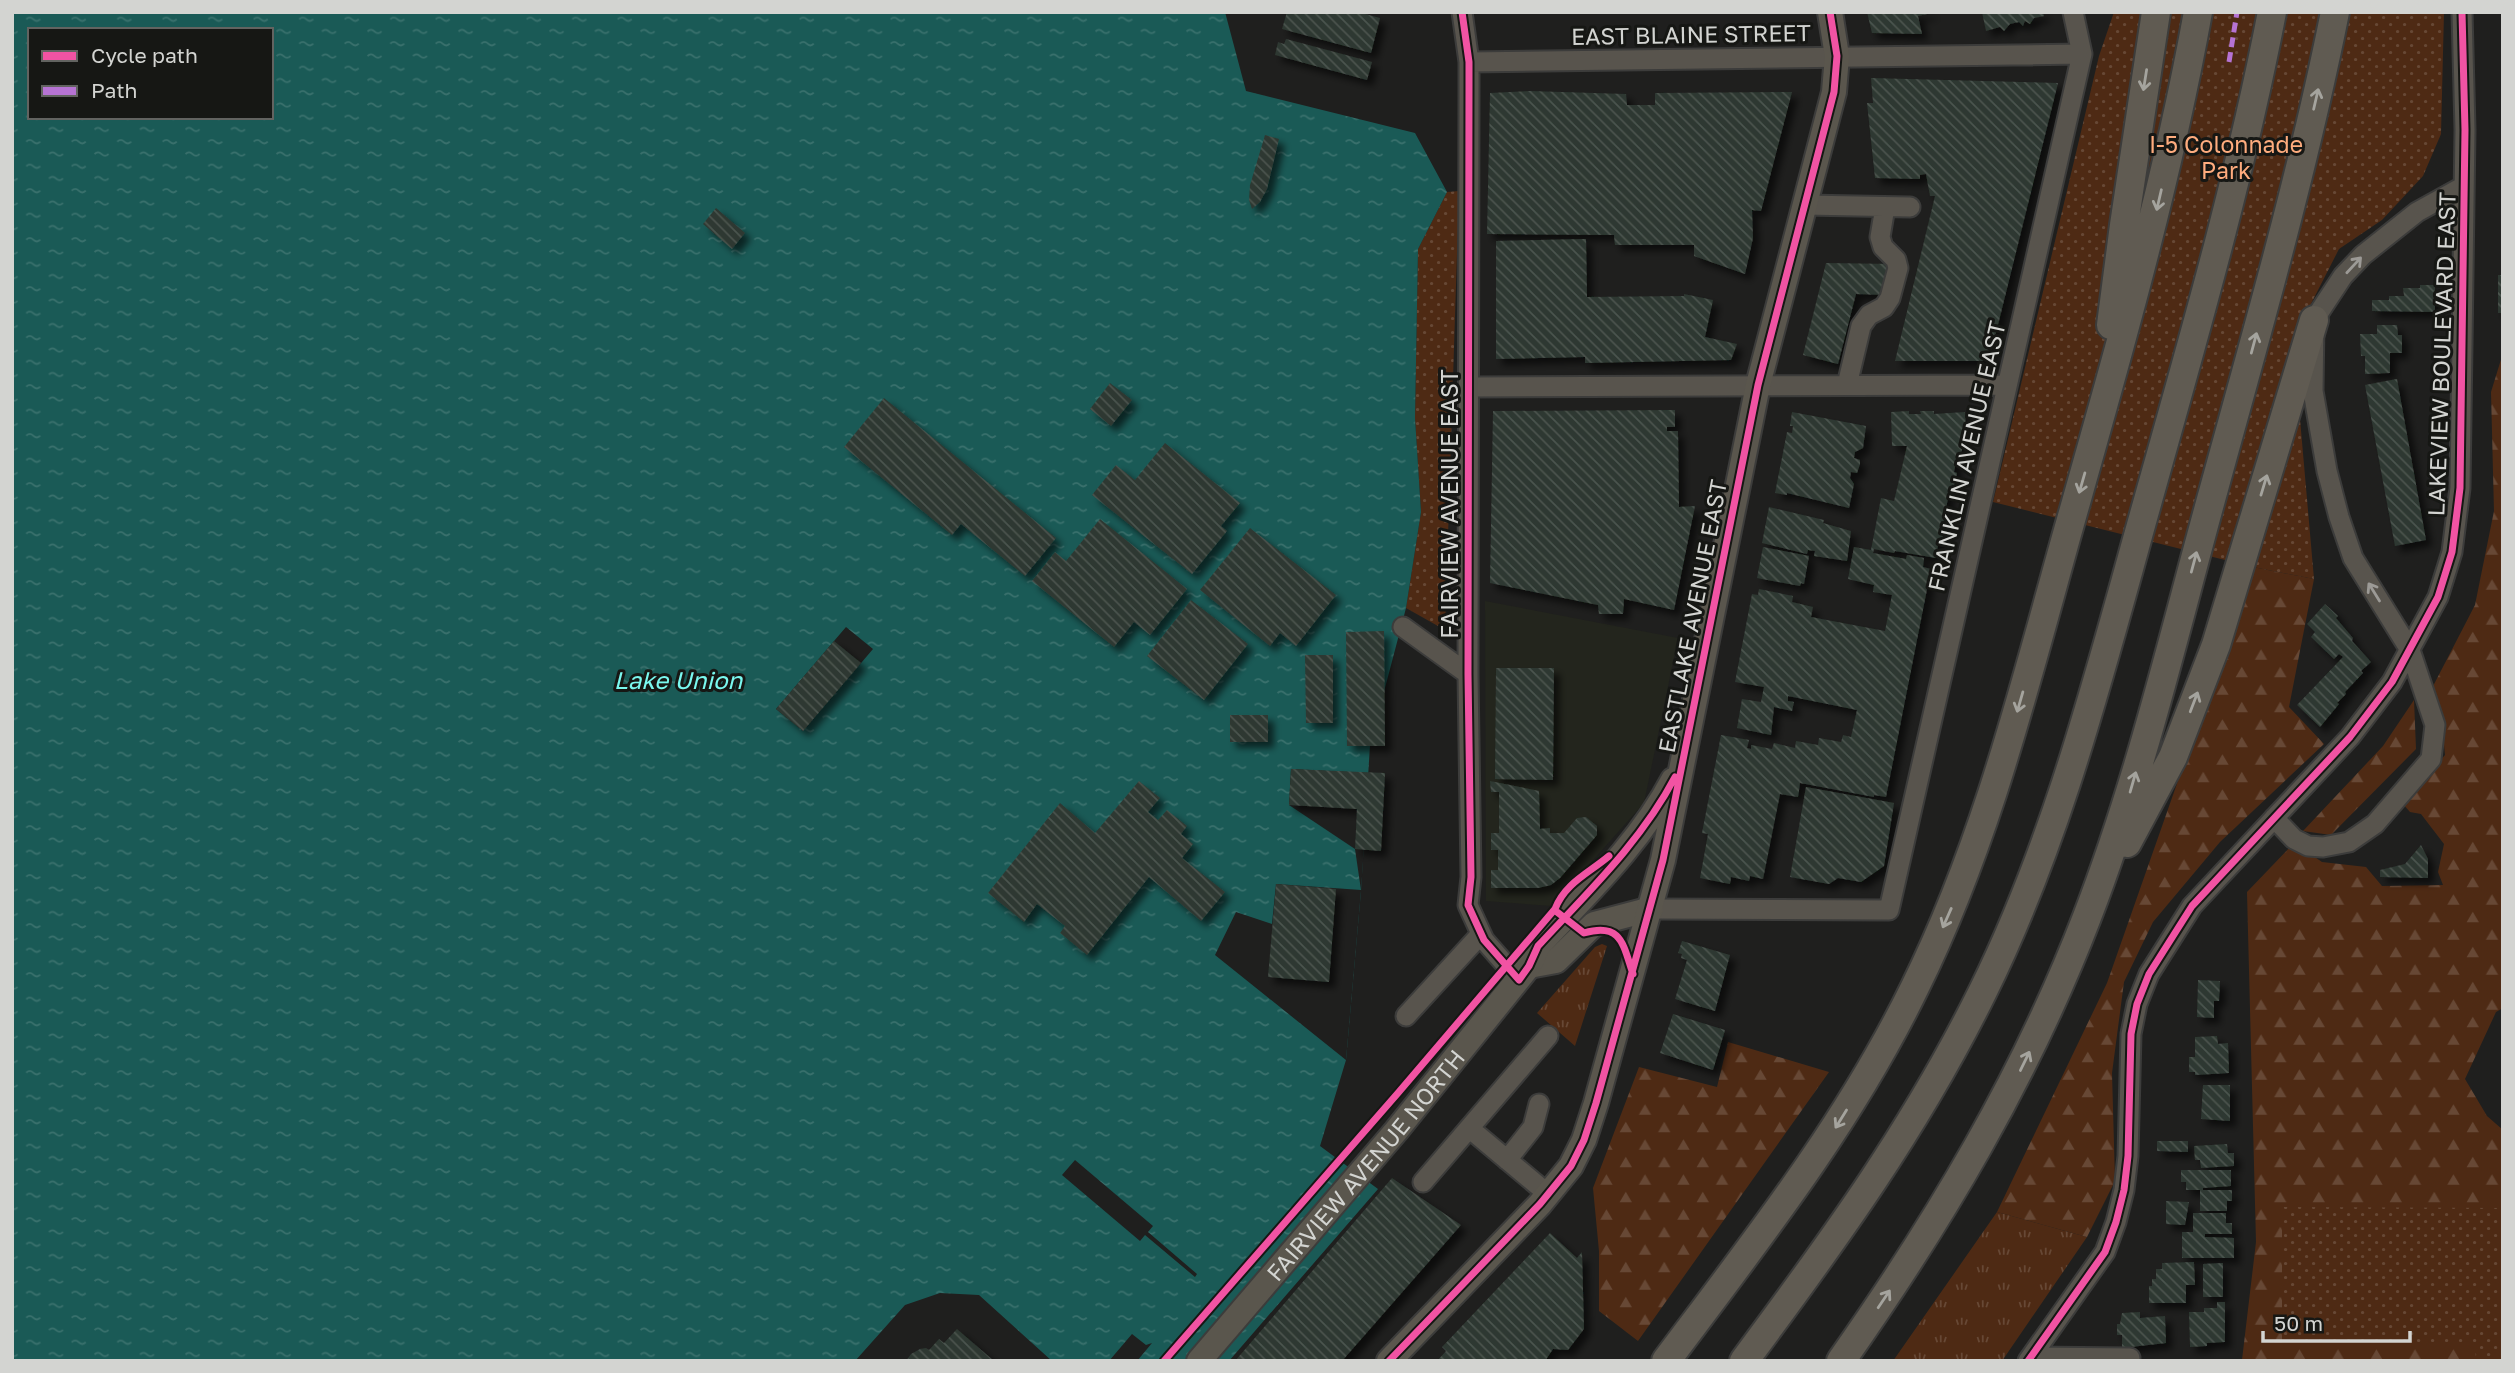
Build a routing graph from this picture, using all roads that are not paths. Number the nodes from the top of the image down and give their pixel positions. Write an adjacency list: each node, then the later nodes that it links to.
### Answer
1 (1462, 12): 11 (street, FAIRVIEW AVENUE EAST)
2 (1830, 12): 10 (main road, EASTLAKE AVENUE EAST)
3 (2073, 12): 9 (street, FRANKLIN AVENUE EAST)
4 (2155, 12): 21 (highway, one-way to 21)
5 (2198, 12): 21 (highway, one-way to 21)
6 (2272, 12): 38 (highway)
7 (2334, 12): 28 (highway, one-way to 7)
8 (2462, 12): 12 (street, LAKEVIEW BOULEVARD EAST)
9 (2082, 54): 10 (street, EAST BLAINE STREET); 19 (street, FRANKLIN AVENUE EAST)
10 (1837, 56): 11 (street, EAST BLAINE STREET); 13 (main road, EASTLAKE AVENUE EAST)
11 (1469, 62): 20 (street, FAIRVIEW AVENUE EAST)
12 (2464, 186): 16 (street, one-way to 12); 23 (street, LAKEVIEW BOULEVARD EAST)
13 (1805, 205): 14 (street); 17 (main road, EASTLAKE AVENUE EAST)
14 (1885, 207): 15 (street); 18 (street)
15 (1910, 207)
16 (2314, 320): 23 (street, one-way to 16); 28 (highway, one-way to 16)
17 (1758, 384): 18 (street); 20 (street); 25 (main road, EASTLAKE AVENUE EAST)
18 (1847, 385): 19 (street)
19 (2007, 385): 27 (street, FRANKLIN AVENUE EAST)
20 (1469, 387): 24 (street, FAIRVIEW AVENUE EAST)
21 (2100, 418): 43 (highway, one-way to 43)
22 (1403, 627): 24 (street)
23 (2410, 650): 26 (street, LAKEVIEW BOULEVARD EAST); 26 (street)
24 (1468, 674): 29 (street, FAIRVIEW AVENUE EAST)
25 (1683, 761): 27 (main road, EASTLAKE AVENUE EAST); 30 (main road, FAIRVIEW AVENUE NORTH)
26 (2274, 818): 40 (street, LAKEVIEW BOULEVARD EAST)
27 (1651, 909): 30 (main road); 37 (main road, EASTLAKE AVENUE EAST)
28 (2088, 916): 46 (highway, one-way to 28)
29 (1481, 934): 30 (street, FAIRVIEW AVENUE EAST); 31 (street)
30 (1524, 973): 41 (main road, FAIRVIEW AVENUE NORTH)
31 (1406, 1016)
32 (1548, 1036): 34 (street)
33 (1539, 1104): 35 (street)
34 (1469, 1128): 35 (street); 36 (street)
35 (1507, 1160): 37 (street)
36 (1423, 1182)
37 (1548, 1194): 42 (main road, EASTLAKE AVENUE EAST)
38 (1816, 1264): 44 (highway); 45 (highway)
39 (2130, 1358): 40 (street)
40 (2030, 1359)
41 (1199, 1361)
42 (1389, 1361)
43 (1666, 1361)
44 (1744, 1361)
45 (1750, 1361)
46 (1841, 1361)

